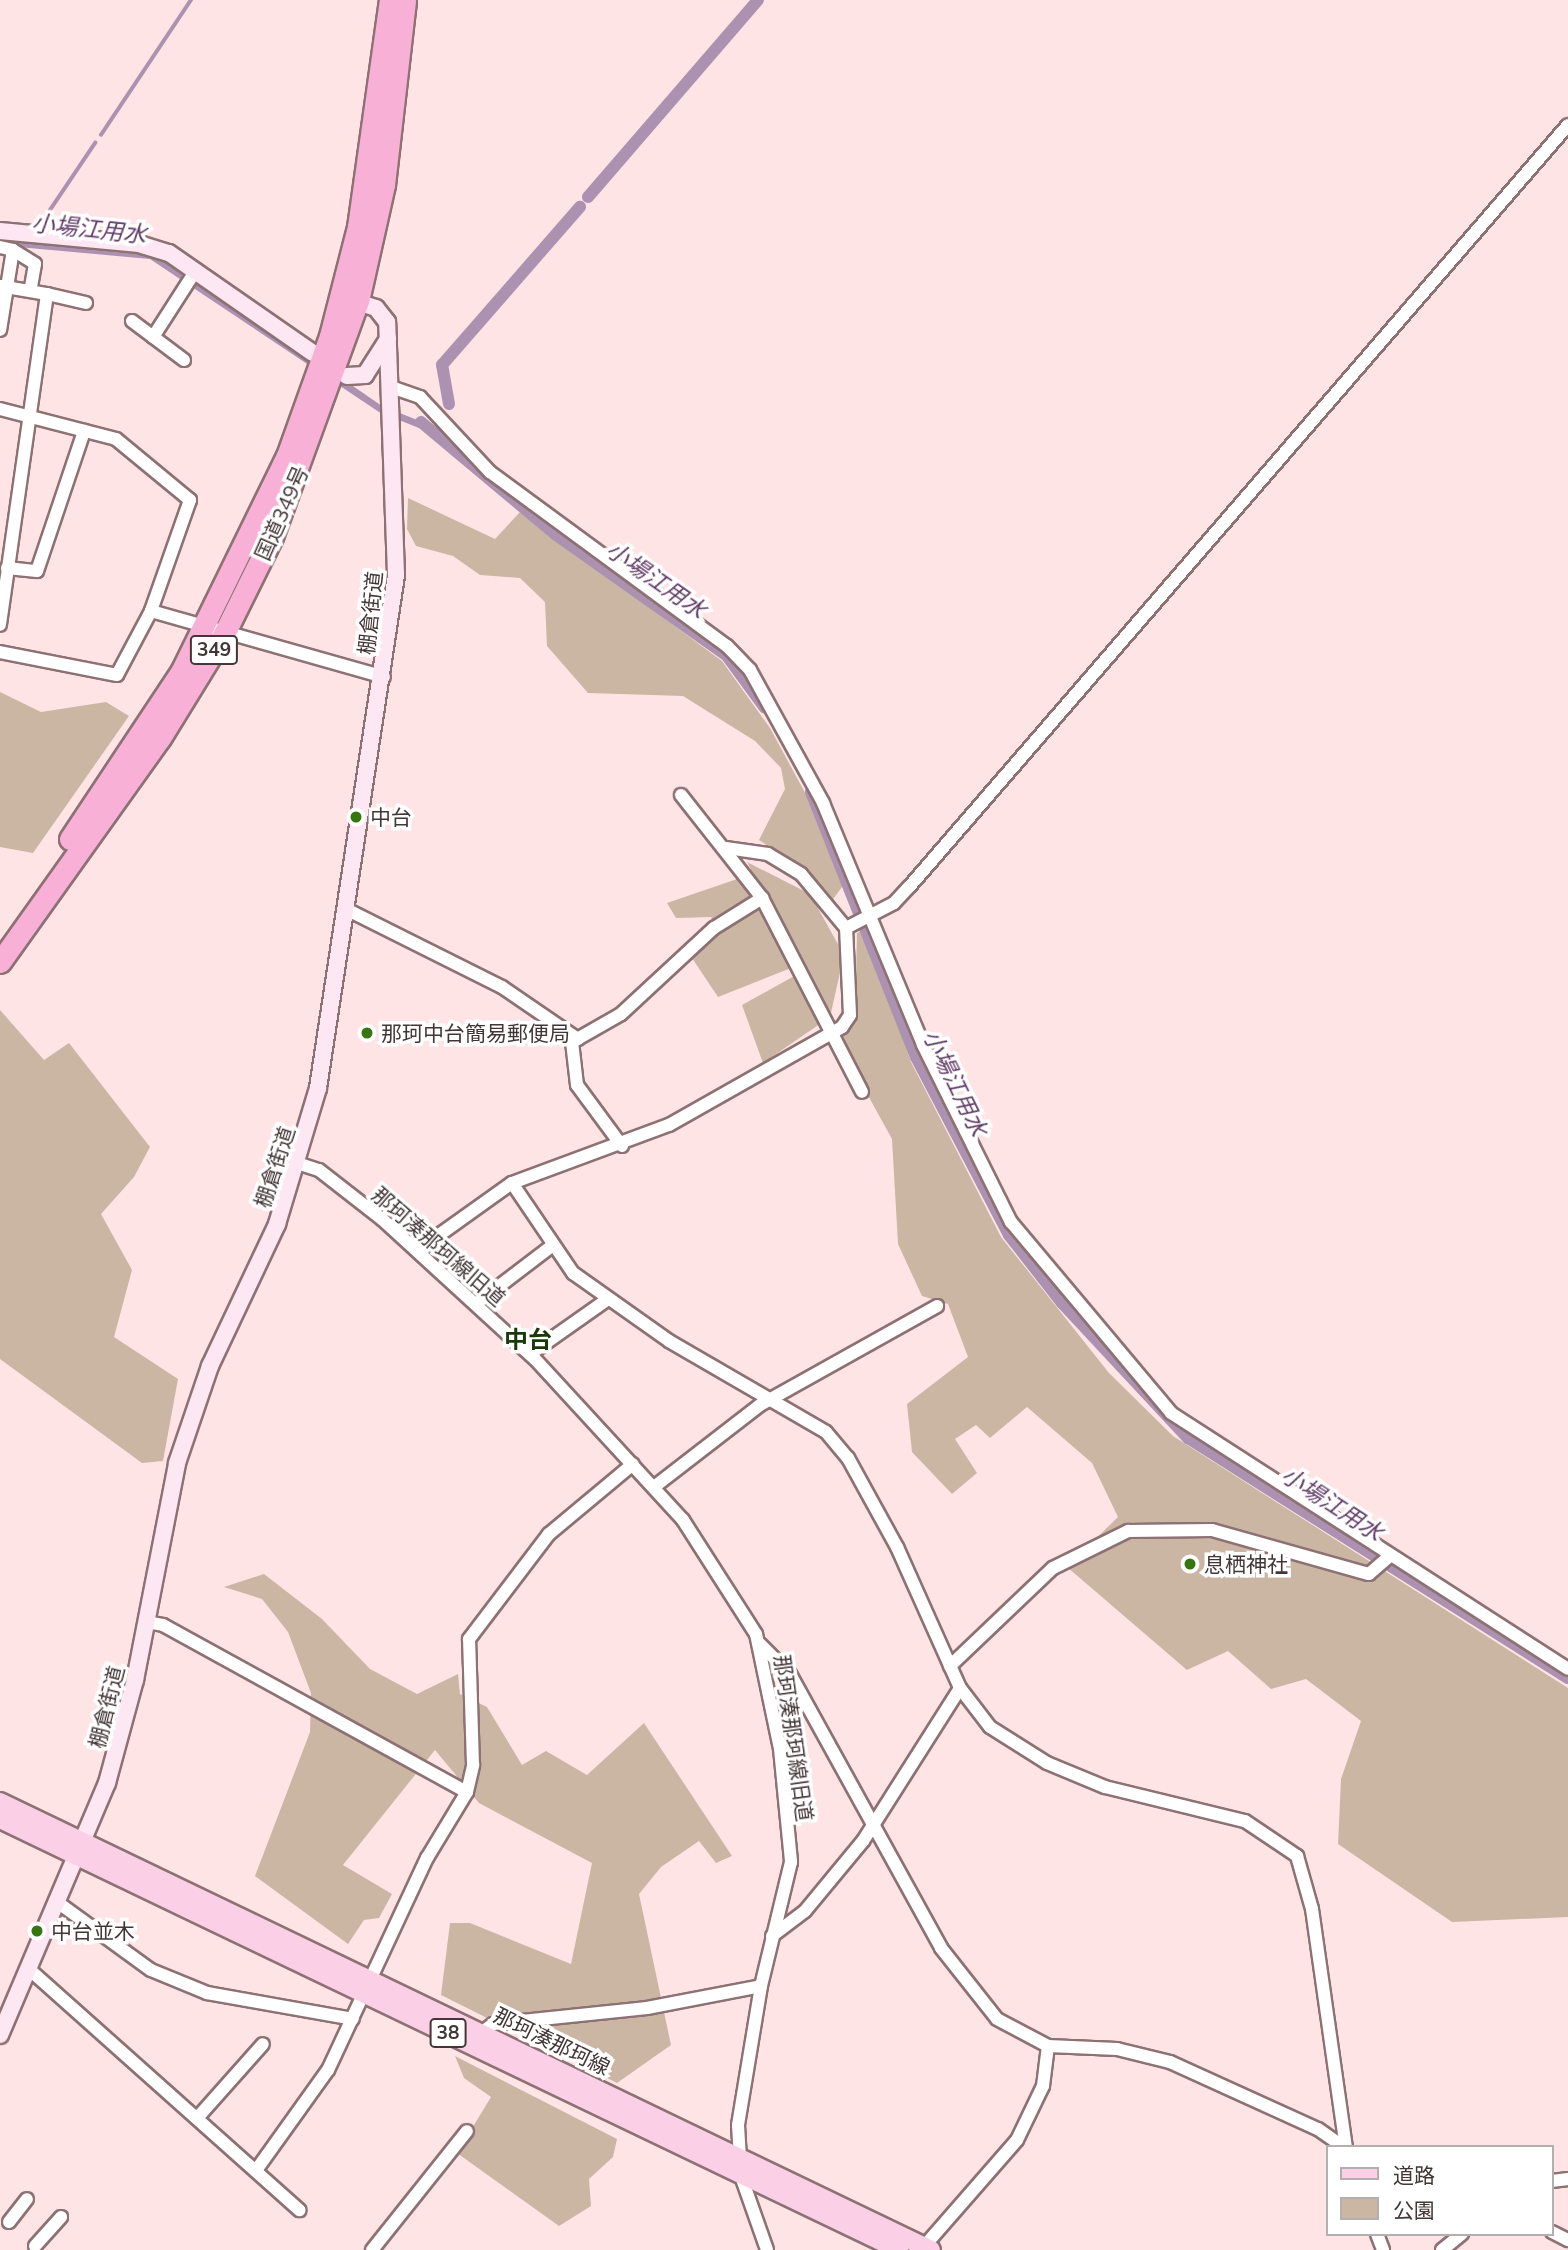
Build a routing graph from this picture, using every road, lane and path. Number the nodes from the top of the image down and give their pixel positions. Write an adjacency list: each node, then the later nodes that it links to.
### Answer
1 (390, 0): 10 (highway, 国道349号 / 349)
2 (405, 0): 10 (highway, 国道349号 / 349)
3 (1568, 125): 36 (street)
4 (0, 231): 6 (street)
5 (6, 248): 7 (street); 8 (street)
6 (192, 276): 14 (street); 16 (street)
7 (4, 286): 8 (street); 13 (street)
8 (30, 291): 9 (street)
9 (47, 294): 11 (street); 21 (street)
10 (350, 299): 15 (street, 棚倉街道); 29 (highway, 国道349号 / 349)
11 (86, 303)
12 (132, 321): 14 (street)
13 (0, 330)
14 (153, 337): 17 (street)
15 (388, 339): 18 (street); 19 (street, 棚倉街道)
16 (313, 353)
17 (184, 360)
18 (347, 376)
19 (391, 387): 31 (street, 棚倉街道); 36 (street)
20 (0, 410): 21 (street)
21 (27, 414): 22 (street); 24 (street)
22 (85, 431): 25 (street); 27 (street)
23 (0, 511): 24 (street)
24 (14, 513): 25 (street)
25 (7, 568): 26 (street)
26 (1, 610): 28 (street)
27 (151, 611): 29 (street); 30 (street)
28 (0, 625)
29 (214, 631): 31 (street); 37 (highway, 国道349号 / 349); 38 (highway, 国道349号 / 349)
30 (0, 652)
31 (384, 677): 35 (street, 棚倉街道)
32 (681, 795): 33 (street)
33 (727, 848): 34 (street); 36 (street)
34 (762, 898): 39 (street); 40 (street)
35 (348, 910): 40 (street); 43 (street, 棚倉街道)
36 (860, 921): 39 (street); 54 (street)
37 (0, 937)
38 (0, 962)
39 (830, 1032): 41 (street); 42 (street)
40 (578, 1039): 42 (street)
41 (862, 1092)
42 (622, 1146): 44 (street)
43 (297, 1163): 46 (street, 那珂湊那珂線旧道); 55 (street, 棚倉街道)
44 (512, 1184): 45 (street); 46 (street)
45 (553, 1244): 47 (street); 48 (street)
46 (418, 1250): 48 (street, 那珂湊那珂線旧道)
47 (608, 1299): 50 (street); 51 (street)
48 (477, 1303): 50 (street, 那珂湊那珂線旧道)
49 (937, 1306): 51 (street)
50 (530, 1354): 52 (street, 那珂湊那珂線旧道)
51 (770, 1403): 53 (street); 57 (street)
52 (633, 1464): 53 (street, 那珂湊那珂線旧道); 60 (street)
53 (654, 1487): 56 (street, 那珂湊那珂線旧道)
54 (1386, 1561): 57 (street); 58 (street)
55 (146, 1622): 60 (street); 64 (street, 棚倉街道)
56 (760, 1644): 63 (street); 66 (street, 那珂湊那珂線旧道)
57 (950, 1666): 59 (street)
58 (1568, 1669)
59 (960, 1688): 63 (street); 78 (street)
60 (467, 1792): 68 (street)
61 (0, 1802): 64 (main road, 那珂湊那珂線 / 38)
62 (0, 1819): 64 (main road, 那珂湊那珂線 / 38)
63 (873, 1821): 66 (street); 74 (street)
64 (84, 1850): 65 (street, 棚倉街道); 68 (main road, 那珂湊那珂線 / 38)
65 (60, 1904): 67 (street, 棚倉街道); 70 (street)
66 (772, 1937): 69 (street, 那珂湊那珂線旧道)
67 (30, 1970): 72 (street, 棚倉街道); 75 (street)
68 (367, 1986): 70 (street); 71 (main road, 那珂湊那珂線 / 38); 81 (main road, 那珂湊那珂線 / 38)
69 (761, 1986): 71 (street); 79 (street, 那珂湊那珂線旧道)
70 (354, 2019): 80 (street)
71 (481, 2033): 79 (main road, 那珂湊那珂線 / 38)
72 (0, 2035)
73 (263, 2044): 75 (street)
74 (1048, 2046): 77 (street); 88 (street)
75 (199, 2116): 80 (street)
76 (467, 2131): 89 (street)
77 (1342, 2145)
78 (1345, 2145)
79 (738, 2157): 81 (street, 那珂湊那珂線旧道); 88 (main road, 那珂湊那珂線 / 38)
80 (257, 2169): 83 (street)
81 (741, 2176): 90 (street, 那珂湊那珂線旧道); 91 (main road, 那珂湊那珂線 / 38)
82 (27, 2199): 85 (street)
83 (299, 2210)
84 (61, 2217): 87 (street)
85 (9, 2222)
86 (1460, 2236): 92 (street)
87 (35, 2246)
88 (925, 2249)
89 (372, 2250)
90 (767, 2250)
91 (899, 2250)
92 (1442, 2250)

